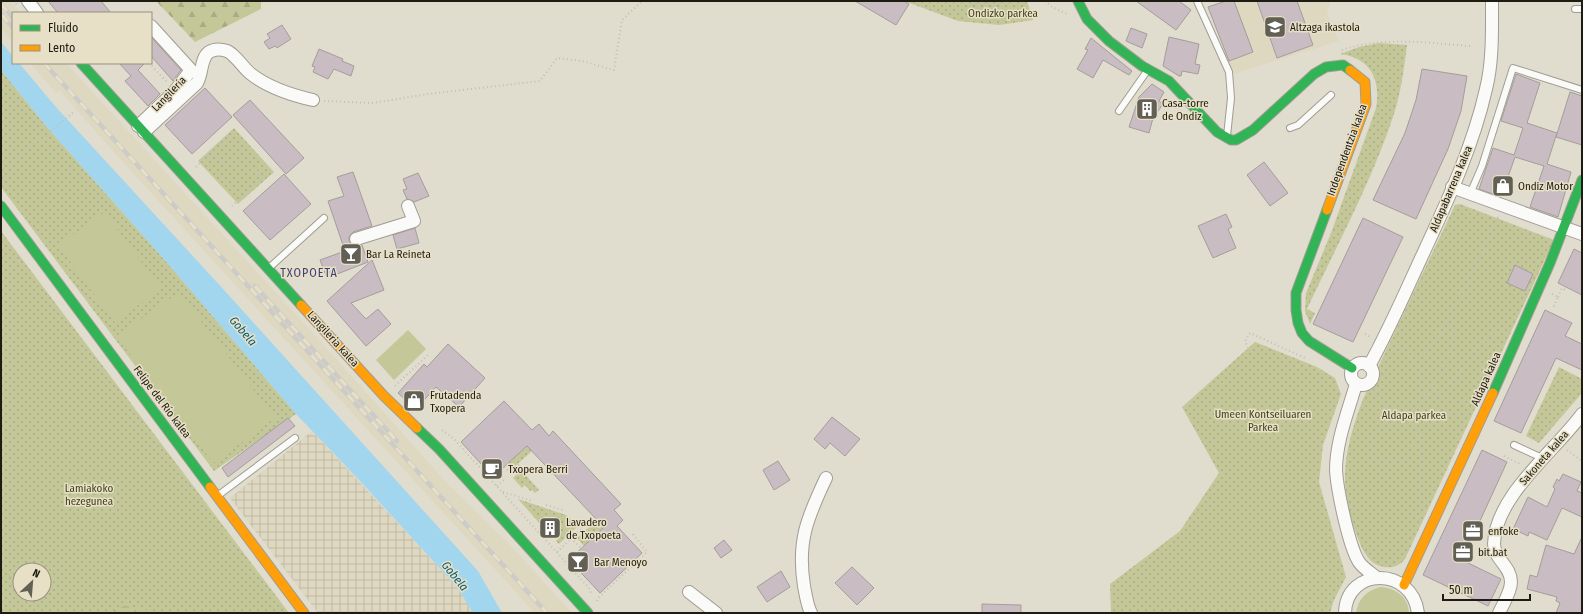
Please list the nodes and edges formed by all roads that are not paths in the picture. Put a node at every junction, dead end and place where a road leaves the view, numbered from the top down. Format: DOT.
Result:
graph roads {
  1 [pos="28,1"];
  2 [pos="1078,1"];
  3 [pos="1197,1"];
  4 [pos="1492,1"];
  5 [pos="36,12"];
  6 [pos="152,27"];
  7 [pos="82,64"];
  8 [pos="1148,70"];
  9 [pos="1582,90"];
  10 [pos="1331,95"];
  11 [pos="312,100"];
  12 [pos="1119,111"];
  13 [pos="1290,128"];
  14 [pos="141,129"];
  15 [pos="1226,139"];
  16 [pos="1582,180"];
  17 [pos="1452,187"];
  18 [pos="1470,195"];
  19 [pos="1,206"];
  20 [pos="408,206"];
  21 [pos="324,218"];
  22 [pos="1566,229"];
  23 [pos="1582,234"];
  24 [pos="356,239"];
  25 [pos="268,269"];
  26 [pos="1369,366"];
  27 [pos="1352,368"];
  28 [pos="1356,384"];
  29 [pos="1582,414"];
  30 [pos="295,438"];
  31 [pos="1514,445"];
  32 [pos="1542,458"];
  33 [pos="826,478"];
  34 [pos="217,496"];
  35 [pos="1359,563"];
  36 [pos="1377,578"];
  37 [pos="1404,585"];
  38 [pos="1357,586"];
  39 [pos="689,592"];
  40 [pos="304,613"];
  41 [pos="588,613"];
  42 [pos="716,613"];
  43 [pos="811,613"];
  44 [pos="1345,613"];
  45 [pos="1421,613"];
  46 [pos="1499,613"];
  1 -- 5 [label="street"];
  2 -- 8 [label="street"];
  3 -- 15 [label="lane"];
  4 -- 17 [label="street, Aldapabarrena kalea"];
  6 -- 14 [label="street, Langileria"];
  7 -- 14 [label="street, Langileria kalea"];
  8 -- 12 [label="lane"];
  8 -- 15 [label="street"];
  9 -- 18 [label="lane"];
  10 -- 13 [label="lane"];
  11 -- 14 [label="street"];
  14 -- 25 [label="street, Langileria kalea"];
  15 -- 27 [label="street, Independentzia kalea"];
  16 -- 22 [label="street, Aldapa kalea"];
  17 -- 18 [label="street"];
  17 -- 26 [label="street, Aldapabarrena kalea"];
  18 -- 22 [label="street"];
  19 -- 34 [label="street, Felipe del Río kalea"];
  20 -- 24 [label="street"];
  21 -- 25 [label="lane"];
  22 -- 23 [label="street"];
  22 -- 37 [label="street, Aldapa kalea"];
  25 -- 41 [label="street, Langileria kalea"];
  26 -- 27 [label="street"];
  26 -- 28 [label="street"];
  27 -- 28 [label="street"];
  28 -- 35 [label="street"];
  29 -- 32 [label="street, Sakoneta kalea"];
  30 -- 34 [label="lane"];
  31 -- 32 [label="lane"];
  32 -- 46 [label="street, Sakoneta kalea"];
  33 -- 43 [label="street"];
  34 -- 40 [label="street, Felipe del Río kalea"];
  35 -- 36 [label="street"];
  35 -- 38 [label="street"];
  36 -- 37 [label="street"];
  36 -- 38 [label="street"];
  37 -- 45 [label="street"];
  38 -- 44 [label="street"];
  39 -- 42 [label="street"];
}
